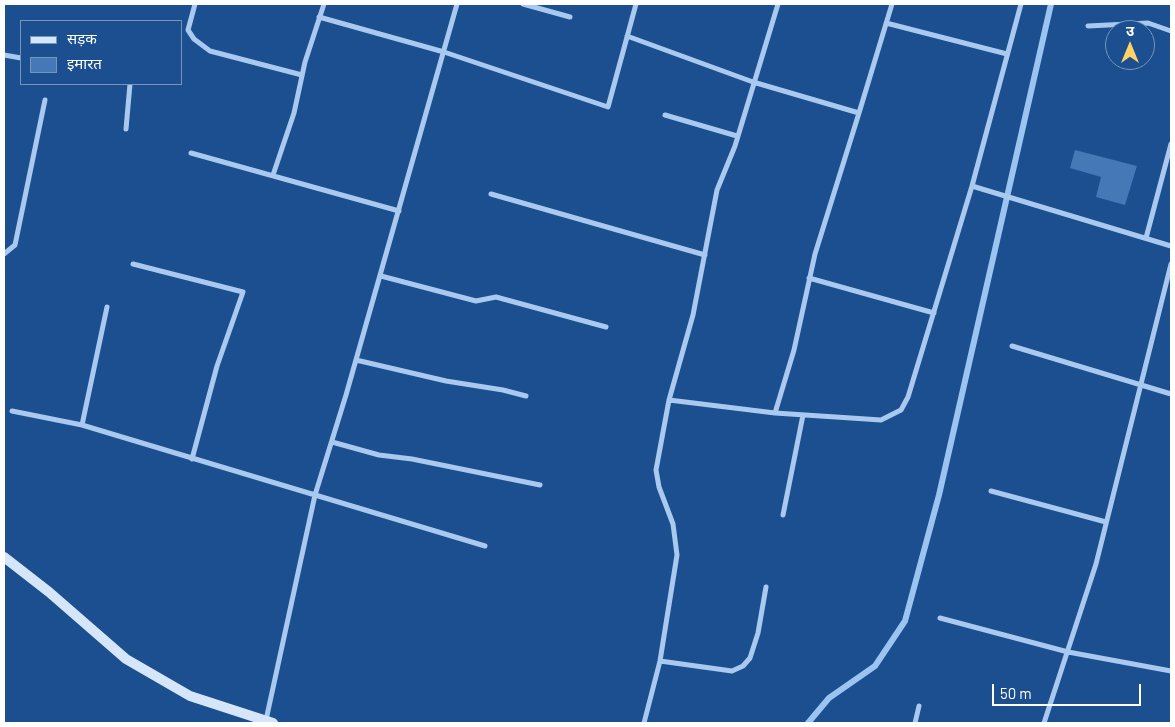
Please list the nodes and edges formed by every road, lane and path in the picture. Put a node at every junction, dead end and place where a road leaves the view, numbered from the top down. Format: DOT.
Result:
graph roads {
  1 [pos="194,4"];
  2 [pos="324,4"];
  3 [pos="457,4"];
  4 [pos="524,4"];
  5 [pos="636,4"];
  6 [pos="778,4"];
  7 [pos="892,4"];
  8 [pos="1021,4"];
  9 [pos="319,17"];
  10 [pos="570,17"];
  11 [pos="886,23"];
  12 [pos="1088,26"];
  13 [pos="1171,31"];
  14 [pos="627,36"];
  15 [pos="444,52"];
  16 [pos="4,54"];
  17 [pos="1008,54"];
  18 [pos="20,58"];
  19 [pos="302,75"];
  20 [pos="753,82"];
  21 [pos="130,85"];
  22 [pos="45,100"];
  23 [pos="859,113"];
  24 [pos="665,115"];
  25 [pos="126,128"];
  26 [pos="737,136"];
  27 [pos="1171,144"];
  28 [pos="191,153"];
  29 [pos="273,175"];
  30 [pos="972,186"];
  31 [pos="491,194"];
  32 [pos="399,211"];
  33 [pos="1146,238"];
  34 [pos="1171,246"];
  35 [pos="4,254"];
  36 [pos="705,255"];
  37 [pos="133,264"];
  38 [pos="1171,264"];
  39 [pos="381,276"];
  40 [pos="809,278"];
  41 [pos="107,307"];
  42 [pos="934,313"];
  43 [pos="606,327"];
  44 [pos="1012,346"];
  45 [pos="356,360"];
  46 [pos="1140,386"];
  47 [pos="1171,394"];
  48 [pos="526,396"];
  49 [pos="669,400"];
  50 [pos="12,411"];
  51 [pos="775,413"];
  52 [pos="803,415"];
  53 [pos="82,425"];
  54 [pos="332,442"];
  55 [pos="192,459"];
  56 [pos="540,485"];
  57 [pos="992,491"];
  58 [pos="315,495"];
  59 [pos="783,515"];
  60 [pos="1106,522"];
  61 [pos="485,546"];
  62 [pos="4,557"];
  63 [pos="766,587"];
  64 [pos="940,618"];
  65 [pos="1068,652"];
  66 [pos="660,661"];
  67 [pos="1171,671"];
  68 [pos="919,706"];
  69 [pos="268,722"];
  70 [pos="644,723"];
  71 [pos="915,723"];
  72 [pos="1044,723"];
  1 -- 19 [label="street"];
  2 -- 9 [label="street"];
  3 -- 15 [label="street"];
  4 -- 10 [label="street"];
  5 -- 14 [label="street"];
  6 -- 20 [label="street"];
  7 -- 11 [label="street"];
  8 -- 17 [label="street"];
  9 -- 15 [label="street"];
  9 -- 19 [label="street"];
  11 -- 17 [label="street"];
  11 -- 23 [label="street"];
  12 -- 13 [label="street"];
  14 -- 15 [label="street"];
  14 -- 20 [label="street"];
  15 -- 32 [label="street"];
  16 -- 18 [label="street"];
  17 -- 30 [label="street"];
  19 -- 29 [label="street"];
  20 -- 23 [label="street"];
  20 -- 26 [label="street"];
  21 -- 25 [label="street"];
  22 -- 35 [label="street"];
  23 -- 40 [label="street"];
  24 -- 26 [label="street"];
  26 -- 36 [label="street"];
  27 -- 33 [label="street"];
  28 -- 29 [label="street"];
  29 -- 32 [label="street"];
  30 -- 33 [label="street"];
  30 -- 42 [label="street"];
  31 -- 36 [label="street"];
  32 -- 39 [label="street"];
  33 -- 34 [label="street"];
  36 -- 49 [label="street"];
  37 -- 55 [label="street"];
  38 -- 46 [label="street"];
  39 -- 43 [label="street"];
  39 -- 45 [label="street"];
  40 -- 42 [label="street"];
  40 -- 51 [label="street"];
  41 -- 53 [label="street"];
  42 -- 52 [label="street"];
  44 -- 46 [label="street"];
  45 -- 48 [label="street"];
  45 -- 54 [label="street"];
  46 -- 47 [label="street"];
  46 -- 60 [label="street"];
  49 -- 51 [label="street"];
  49 -- 66 [label="street"];
  50 -- 53 [label="street"];
  51 -- 52 [label="street"];
  52 -- 59 [label="street"];
  53 -- 55 [label="street"];
  54 -- 56 [label="street"];
  54 -- 58 [label="street"];
  55 -- 58 [label="street"];
  57 -- 60 [label="street"];
  58 -- 61 [label="street"];
  58 -- 69 [label="street"];
  60 -- 65 [label="street"];
  62 -- 69 [label="street"];
  63 -- 66 [label="street"];
  64 -- 65 [label="street"];
  65 -- 67 [label="street"];
  65 -- 72 [label="street"];
  66 -- 70 [label="street"];
  68 -- 71 [label="street"];
}
